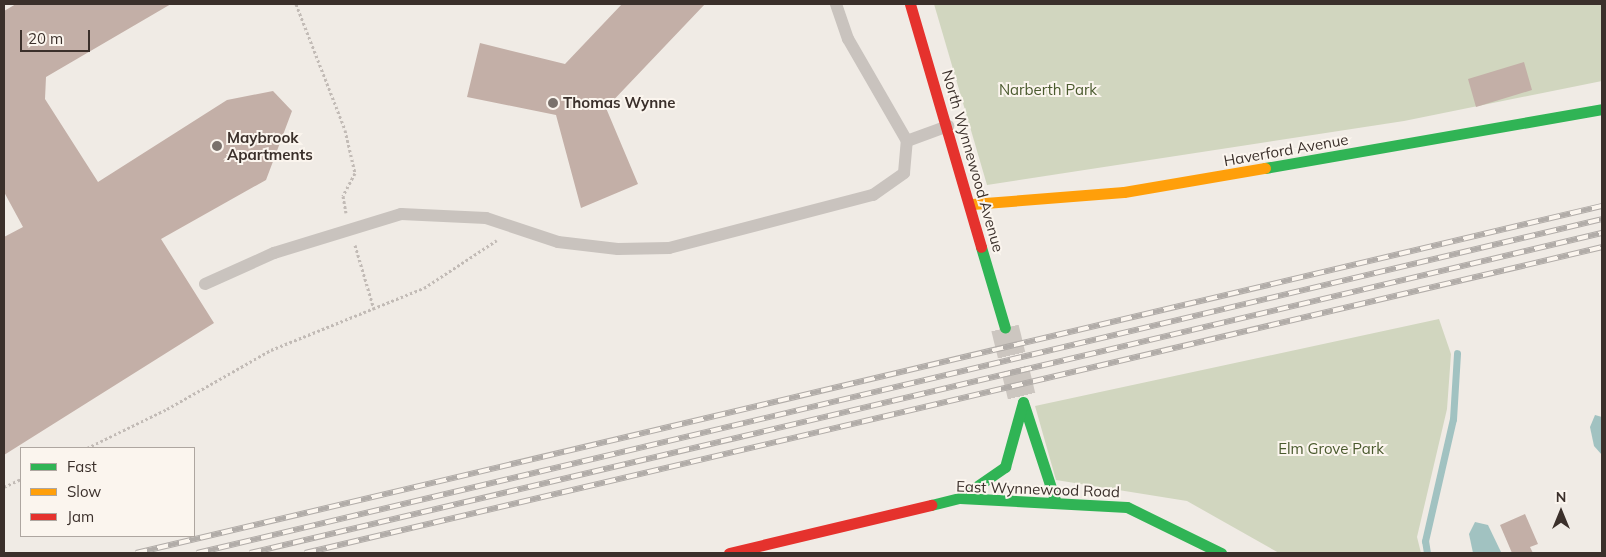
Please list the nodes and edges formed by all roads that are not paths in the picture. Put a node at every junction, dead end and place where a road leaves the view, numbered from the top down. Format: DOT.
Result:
graph roads {
  1 [pos="836,4"];
  2 [pos="910,4"];
  3 [pos="1602,109"];
  4 [pos="948,126"];
  5 [pos="907,141"];
  6 [pos="972,204"];
  7 [pos="205,284"];
  8 [pos="1005,328"];
  9 [pos="960,498"];
  10 [pos="1056,503"];
  11 [pos="729,553"];
  12 [pos="1221,553"];
  1 -- 5 [label="lane"];
  2 -- 4 [label="street, North Wynnewood Avenue"];
  3 -- 6 [label="street, Haverford Avenue"];
  4 -- 5 [label="lane"];
  4 -- 6 [label="street, North Wynnewood Avenue"];
  5 -- 7 [label="lane"];
  6 -- 8 [label="street, North Wynnewood Avenue"];
  9 -- 10 [label="street, East Wynnewood Road"];
  9 -- 10 [label="street"];
  9 -- 11 [label="street, East Wynnewood Road"];
  10 -- 12 [label="street, East Wynnewood Road"];
}
